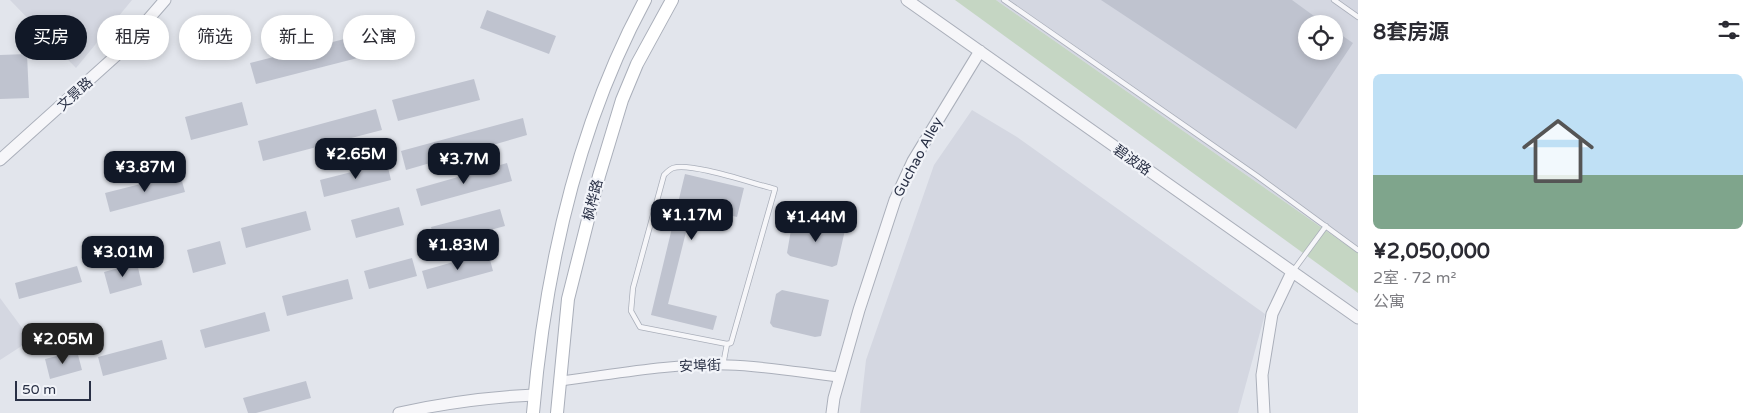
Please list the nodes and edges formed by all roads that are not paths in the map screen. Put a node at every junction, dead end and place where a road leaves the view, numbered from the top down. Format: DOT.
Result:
graph roads {
  1 [pos="165,0"];
  2 [pos="645,0"];
  3 [pos="672,0"];
  4 [pos="907,0"];
  5 [pos="1004,0"];
  6 [pos="1334,0"];
  7 [pos="1358,17"];
  8 [pos="980,52"];
  9 [pos="0,160"];
  10 [pos="1326,226"];
  11 [pos="1358,250"];
  12 [pos="1292,272"];
  13 [pos="1358,318"];
  14 [pos="727,344"];
  15 [pos="723,365"];
  16 [pos="839,377"];
  17 [pos="560,381"];
  18 [pos="534,395"];
  19 [pos="399,413"];
  20 [pos="533,413"];
  21 [pos="557,413"];
  22 [pos="832,413"];
  23 [pos="1264,413"];
  1 -- 9 [label="street, 文景路"];
  2 -- 18 [label="main road, 枫桦路"];
  3 -- 17 [label="main road, 枫桦路"];
  4 -- 8 [label="street, 碧波路"];
  5 -- 10 [label="lane"];
  6 -- 7 [label="lane"];
  8 -- 12 [label="street, 碧波路"];
  8 -- 16 [label="street, Guchao Alley"];
  10 -- 11 [label="lane"];
  10 -- 12 [label="lane"];
  12 -- 13 [label="street, 碧波路"];
  12 -- 23 [label="street"];
  14 -- 14 [label="lane"];
  14 -- 15 [label="lane"];
  15 -- 16 [label="street, 安埠街"];
  15 -- 17 [label="street, 安埠街"];
  16 -- 22 [label="street, Guchao Alley"];
  17 -- 21 [label="main road, 枫桦路"];
  18 -- 19 [label="street"];
  18 -- 20 [label="main road, 枫桦路"];
}
